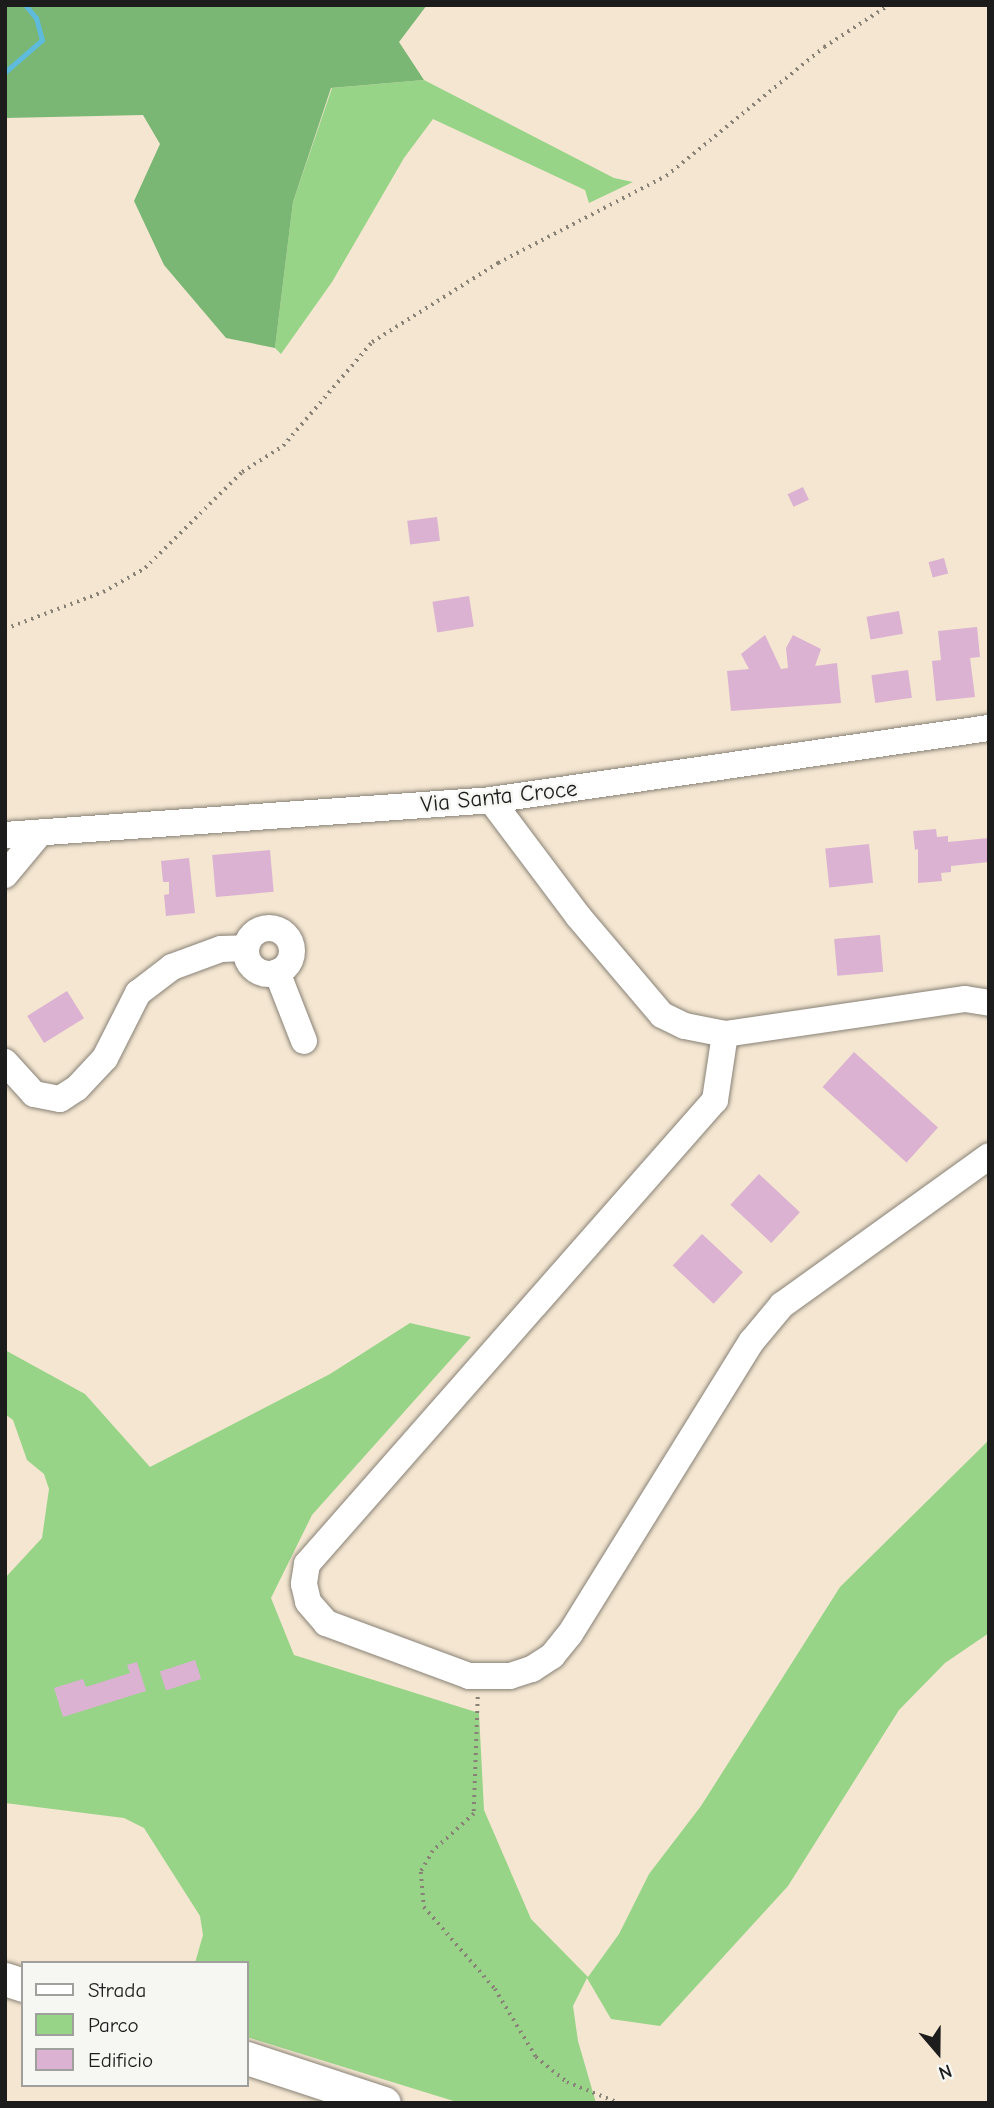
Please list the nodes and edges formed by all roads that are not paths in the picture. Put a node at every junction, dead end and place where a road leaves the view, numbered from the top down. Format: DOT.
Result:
graph roads {
  1 [pos="989,728"];
  2 [pos="524,796"];
  3 [pos="491,800"];
  4 [pos="511,826"];
  5 [pos="40,833"];
  6 [pos="5,835"];
  7 [pos="5,875"];
  8 [pos="246,948"];
  9 [pos="277,972"];
  10 [pos="989,1003"];
  11 [pos="725,1034"];
  12 [pos="304,1041"];
  13 [pos="5,1062"];
  14 [pos="989,1156"];
  15 [pos="248,2058"];
  16 [pos="384,2103"];
  1 -- 2 [label="street, Via Santa Croce"];
  2 -- 3 [label="street, Via Santa Croce"];
  2 -- 4 [label="street"];
  3 -- 4 [label="street"];
  3 -- 5 [label="street, Via Santa Croce"];
  4 -- 11 [label="street"];
  5 -- 6 [label="street, Via Santa Croce"];
  5 -- 7 [label="street"];
  8 -- 9 [label="street"];
  8 -- 9 [label="street"];
  8 -- 13 [label="street"];
  9 -- 12 [label="street"];
  10 -- 11 [label="street"];
  11 -- 14 [label="street"];
  15 -- 16 [label="main road"];
}
